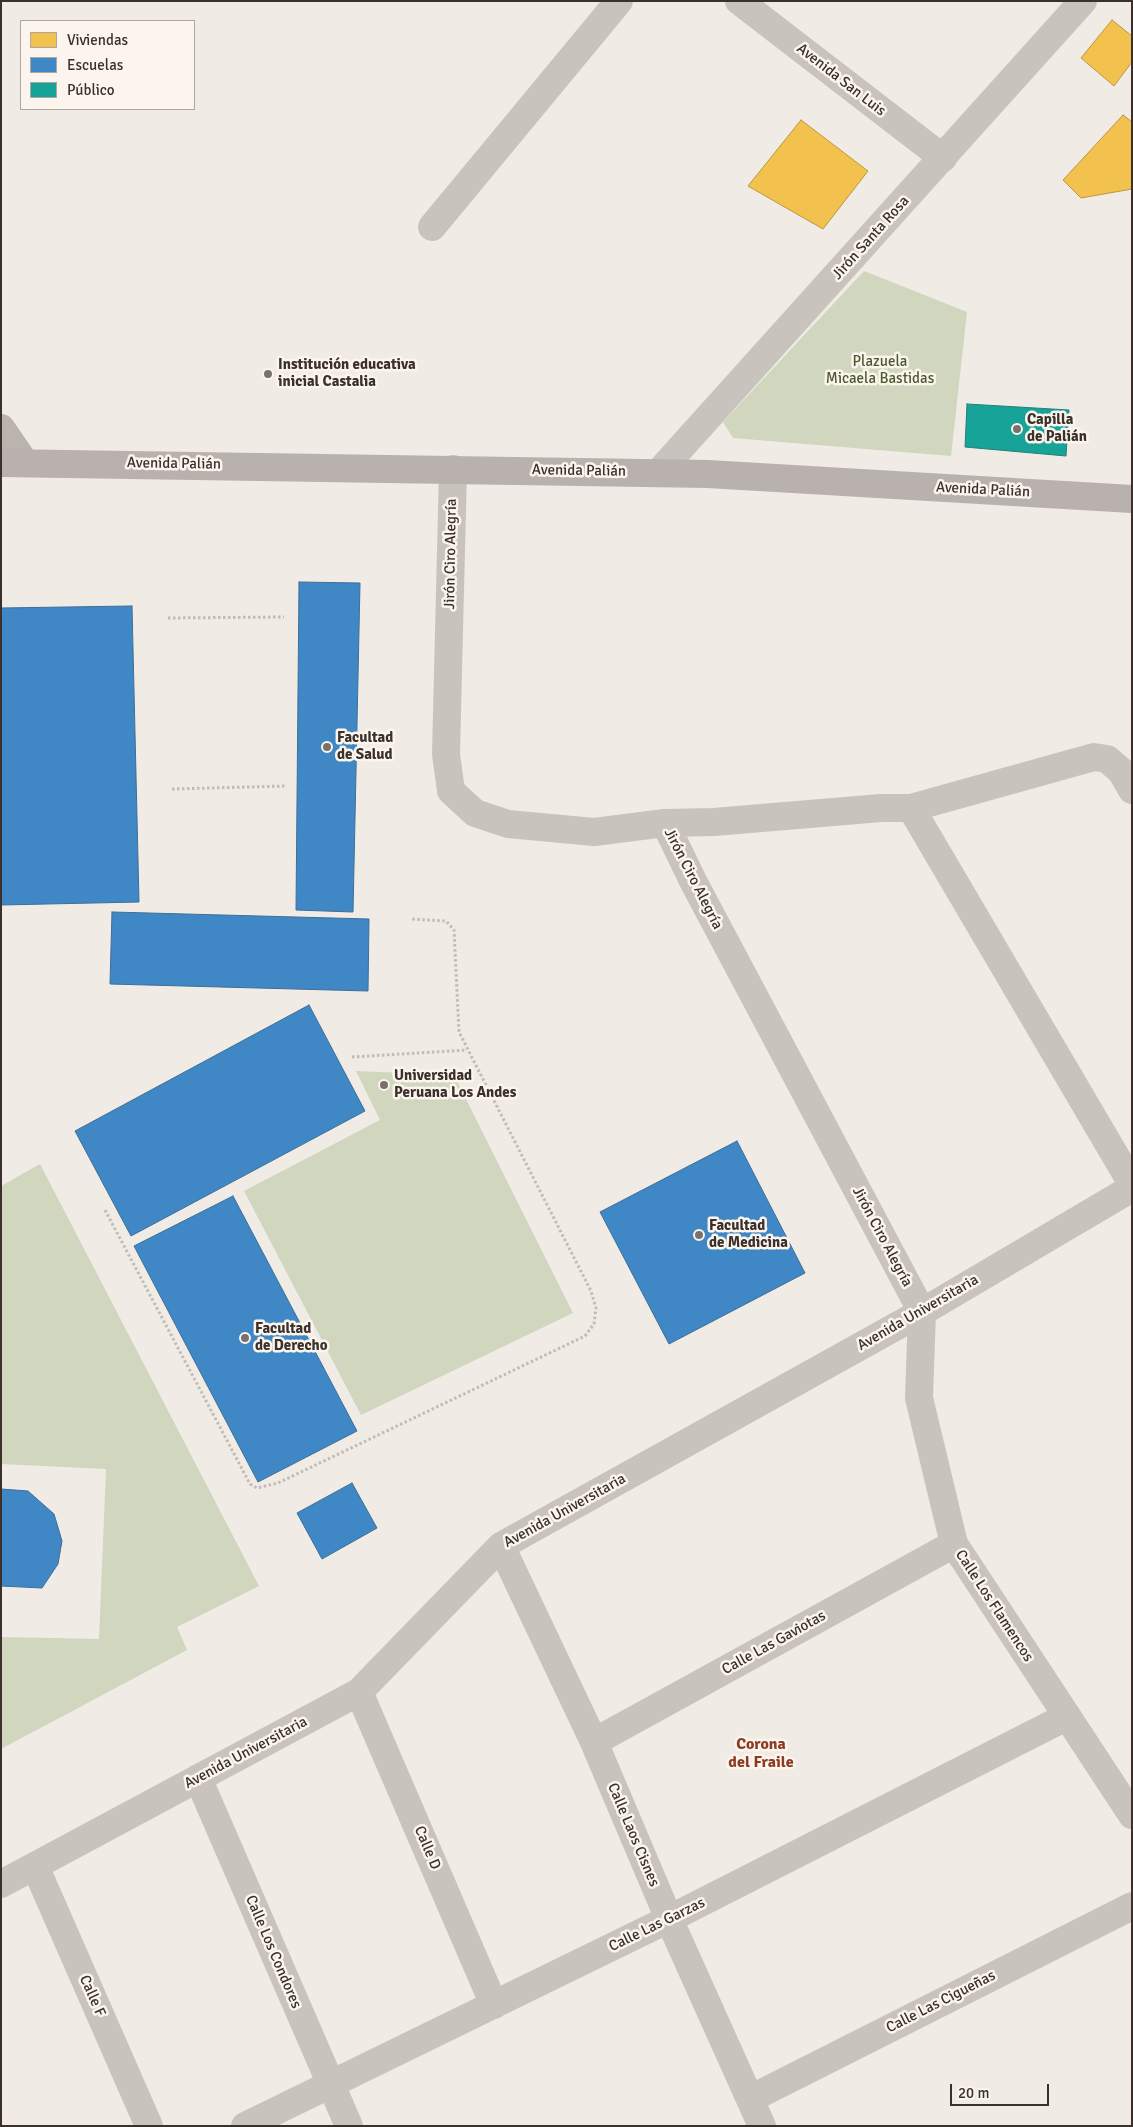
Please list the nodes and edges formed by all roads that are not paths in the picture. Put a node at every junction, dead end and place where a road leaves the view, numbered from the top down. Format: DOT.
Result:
graph roads {
  1 [pos="619,1"];
  2 [pos="739,1"];
  3 [pos="1084,1"];
  4 [pos="943,158"];
  5 [pos="432,227"];
  6 [pos="1,428"];
  7 [pos="13,463"];
  8 [pos="453,469"];
  9 [pos="658,473"];
  10 [pos="1132,499"];
  11 [pos="1132,790"];
  12 [pos="911,808"];
  13 [pos="665,822"];
  14 [pos="1132,1184"];
  15 [pos="1132,1188"];
  16 [pos="922,1312"];
  17 [pos="954,1544"];
  18 [pos="501,1546"];
  19 [pos="359,1692"];
  20 [pos="1066,1716"];
  21 [pos="594,1742"];
  22 [pos="198,1778"];
  23 [pos="1132,1815"];
  24 [pos="35,1866"];
  25 [pos="1,1884"];
  26 [pos="1132,1906"];
  27 [pos="669,1919"];
  28 [pos="494,2004"];
  29 [pos="330,2084"];
  30 [pos="750,2099"];
  31 [pos="150,2126"];
  32 [pos="245,2126"];
  33 [pos="349,2126"];
  34 [pos="762,2126"];
  1 -- 5 [label="street"];
  2 -- 4 [label="street, Avenida San Luis"];
  3 -- 4 [label="street, Jirón Santa Rosa"];
  4 -- 9 [label="street, Jirón Santa Rosa"];
  6 -- 7 [label="main road"];
  7 -- 8 [label="main road, Avenida Palián"];
  8 -- 9 [label="main road, Avenida Palián"];
  8 -- 13 [label="street, Jirón Ciro Alegría"];
  9 -- 10 [label="main road, Avenida Palián"];
  11 -- 12 [label="street"];
  12 -- 13 [label="street"];
  12 -- 14 [label="street"];
  13 -- 16 [label="street, Jirón Ciro Alegría"];
  15 -- 16 [label="street, Avenida Universitaria"];
  16 -- 17 [label="street, Calle Los Flamencos"];
  16 -- 18 [label="street, Avenida Universitaria"];
  17 -- 20 [label="street, Calle Los Flamencos"];
  17 -- 21 [label="street, Calle Las Gaviotas"];
  18 -- 19 [label="street, Avenida Universitaria"];
  18 -- 21 [label="street, Calle Laos Cisnes"];
  19 -- 22 [label="street, Avenida Universitaria"];
  19 -- 28 [label="street, Calle D"];
  20 -- 23 [label="street, Calle Los Flamencos"];
  20 -- 27 [label="street, Calle Las Garzas"];
  21 -- 27 [label="street, Calle Laos Cisnes"];
  22 -- 24 [label="street, Avenida Universitaria"];
  22 -- 29 [label="street, Calle Los Condores"];
  24 -- 25 [label="street, Avenida Universitaria"];
  24 -- 31 [label="street, Calle F"];
  26 -- 30 [label="street, Calle Las Cigueñas"];
  27 -- 28 [label="street, Calle Las Garzas"];
  27 -- 30 [label="street, Calle Laos Cisnes"];
  28 -- 29 [label="street, Calle Las Garzas"];
  29 -- 32 [label="street, Calle Las Garzas"];
  29 -- 33 [label="street, Calle Los Condores"];
  30 -- 34 [label="street, Calle Laos Cisnes"];
}
